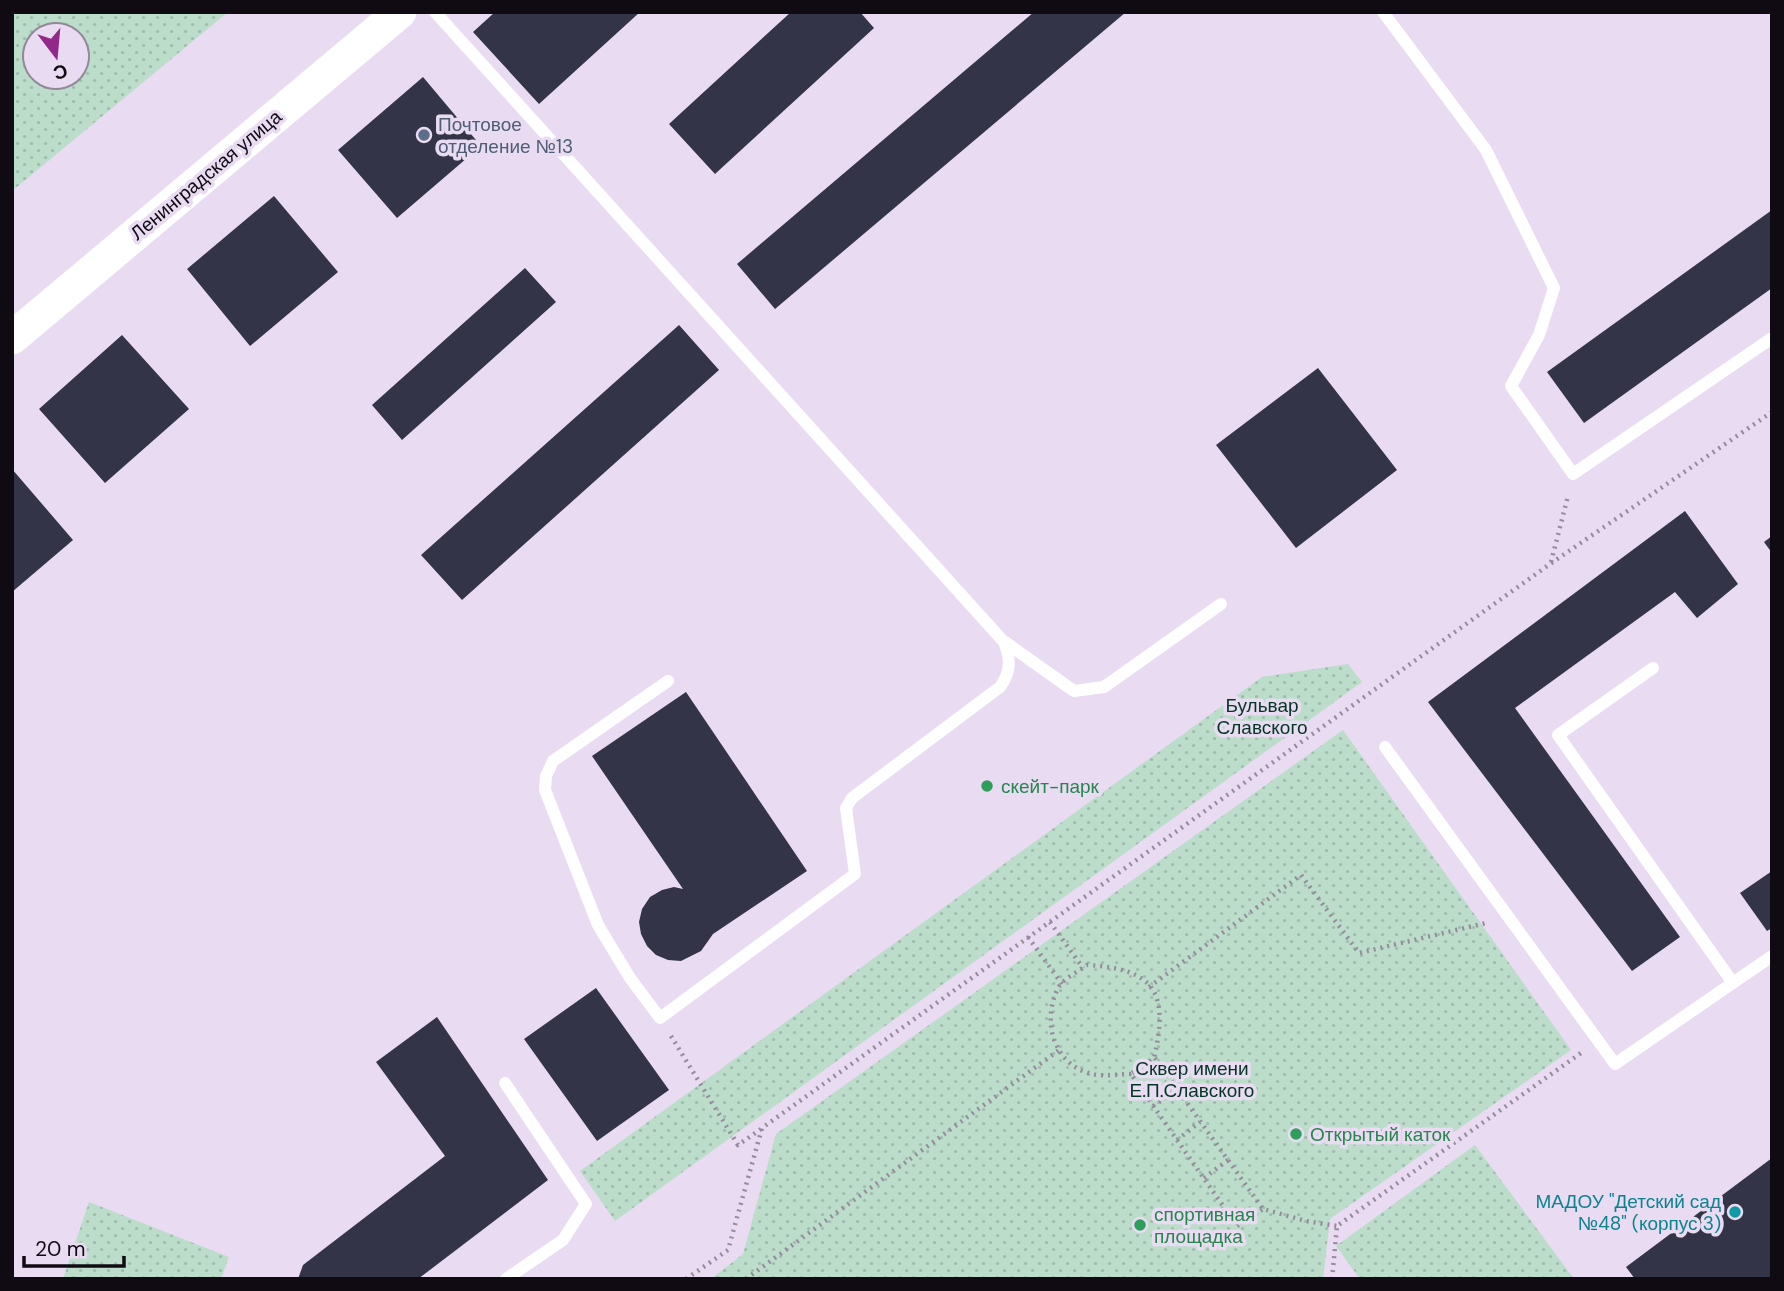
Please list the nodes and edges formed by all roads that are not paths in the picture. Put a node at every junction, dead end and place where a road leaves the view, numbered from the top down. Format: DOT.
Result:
graph roads {
  1 [pos="400,12"];
  2 [pos="435,12"];
  3 [pos="1383,12"];
  4 [pos="12,338"];
  5 [pos="1772,338"];
  6 [pos="1221,604"];
  7 [pos="1004,642"];
  8 [pos="1653,667"];
  9 [pos="668,681"];
  10 [pos="1385,747"];
  11 [pos="1772,956"];
  12 [pos="1733,983"];
  13 [pos="505,1083"];
  14 [pos="506,1279"];
  1 -- 4 [label="street, Ленинградская улица"];
  2 -- 7 [label="lane"];
  3 -- 5 [label="lane"];
  6 -- 7 [label="lane"];
  7 -- 9 [label="lane"];
  8 -- 12 [label="lane"];
  10 -- 12 [label="lane"];
  11 -- 12 [label="lane"];
  13 -- 14 [label="lane"];
}
